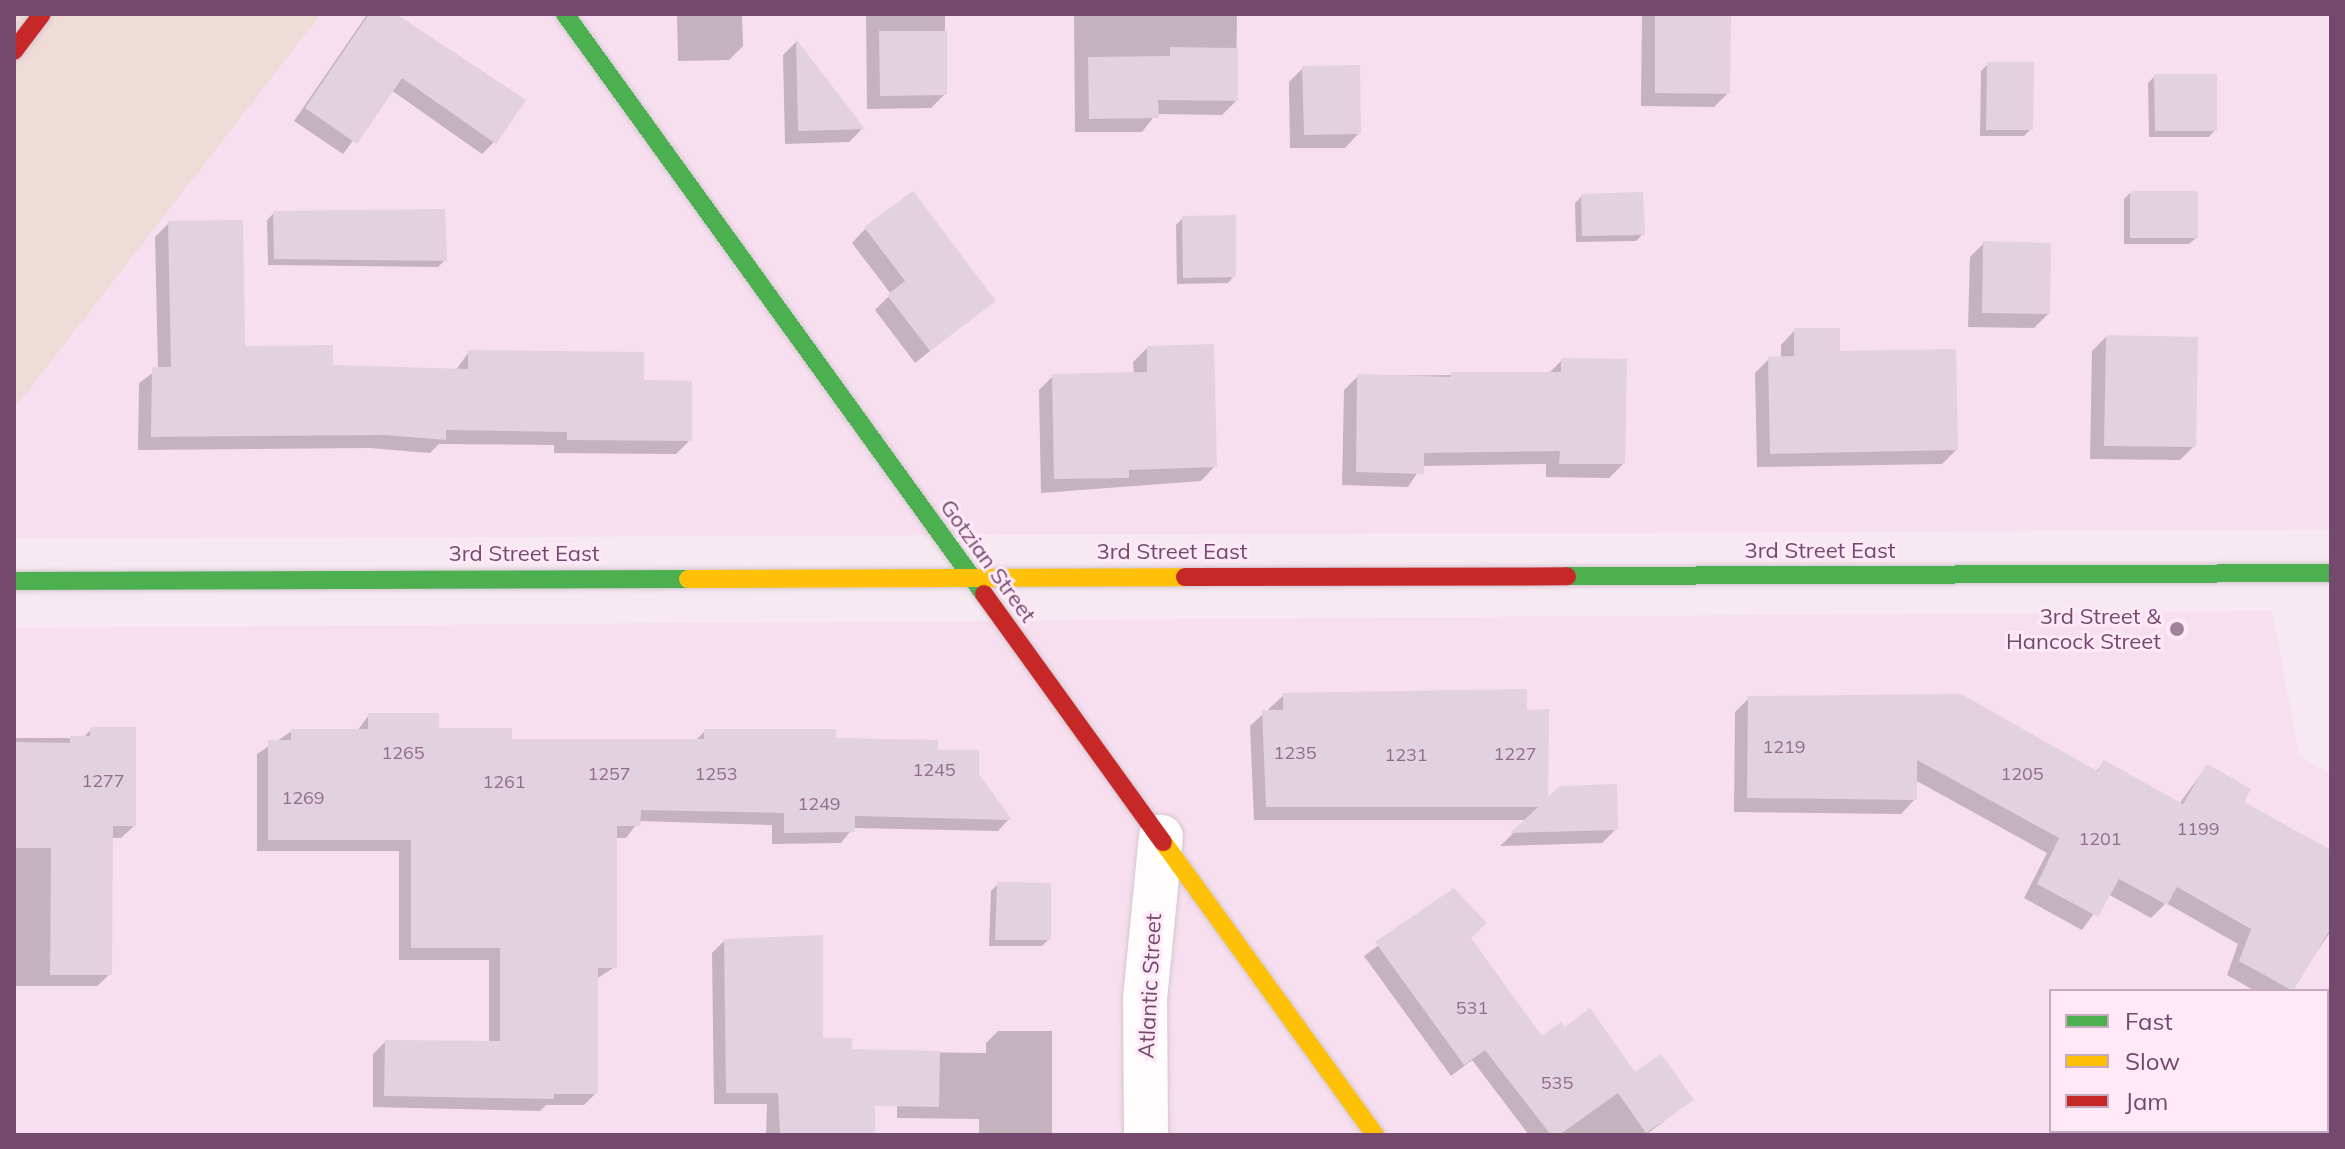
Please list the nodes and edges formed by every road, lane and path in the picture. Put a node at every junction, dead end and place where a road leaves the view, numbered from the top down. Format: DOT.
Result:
graph roads {
  1 [pos="42,14"];
  2 [pos="565,14"];
  3 [pos="14,51"];
  4 [pos="2331,573"];
  5 [pos="969,576"];
  6 [pos="14,581"];
  7 [pos="1161,837"];
  8 [pos="1146,1135"];
  9 [pos="1375,1135"];
  1 -- 3 [label="street"];
  2 -- 5 [label="street, Gotzian Street"];
  4 -- 5 [label="street, 3rd Street East"];
  5 -- 6 [label="street, 3rd Street East"];
  5 -- 7 [label="street, Gotzian Street"];
  7 -- 8 [label="street, Atlantic Street"];
  7 -- 9 [label="street, Gotzian Street"];
}
